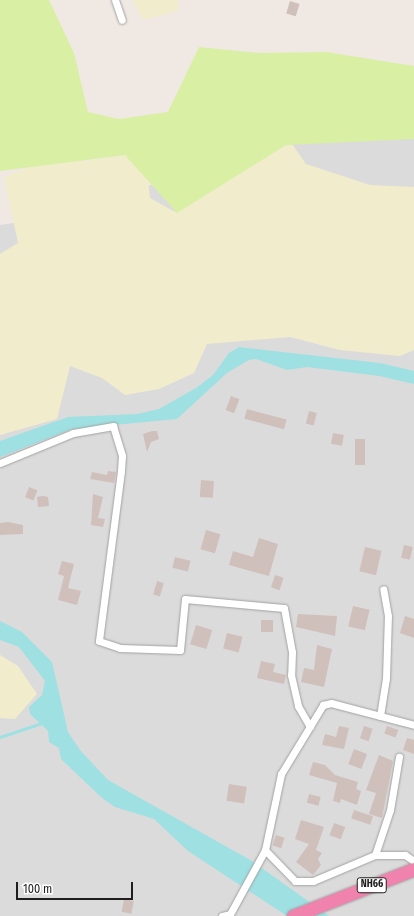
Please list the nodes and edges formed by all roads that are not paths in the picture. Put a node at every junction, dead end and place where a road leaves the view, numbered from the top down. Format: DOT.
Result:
graph roads {
  1 [pos="115,0"];
  2 [pos="122,20"];
  3 [pos="0,463"];
  4 [pos="383,589"];
  5 [pos="380,716"];
  6 [pos="413,722"];
  7 [pos="310,727"];
  8 [pos="400,757"];
  9 [pos="265,850"];
  10 [pos="375,855"];
  11 [pos="414,861"];
  12 [pos="414,869"];
  13 [pos="222,916"];
  14 [pos="294,916"];
  1 -- 2 [label="street"];
  3 -- 7 [label="street"];
  4 -- 5 [label="street"];
  5 -- 6 [label="street"];
  5 -- 7 [label="street"];
  7 -- 9 [label="street"];
  8 -- 10 [label="street"];
  9 -- 10 [label="street"];
  9 -- 13 [label="street"];
  10 -- 11 [label="street"];
  12 -- 14 [label="highway, NH66"];
}
